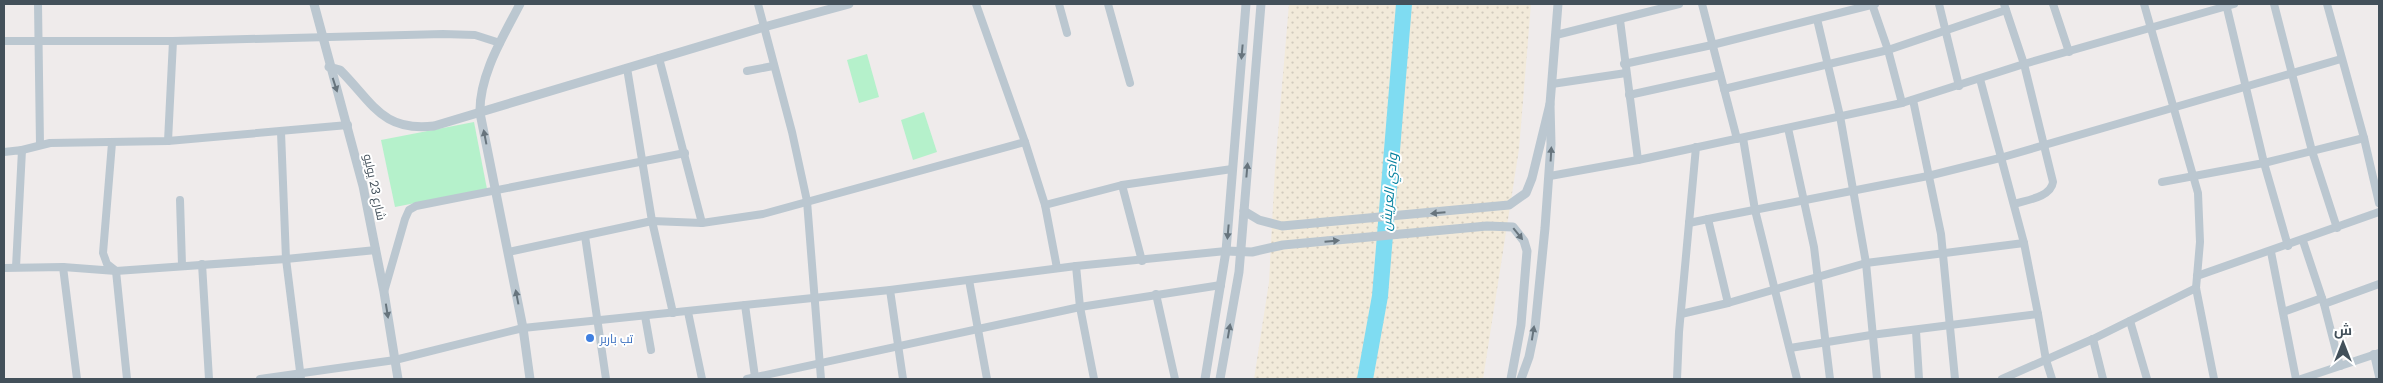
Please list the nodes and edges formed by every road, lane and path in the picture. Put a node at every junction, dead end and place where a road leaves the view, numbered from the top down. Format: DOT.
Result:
graph roads {
  1 [pos="38,4"];
  2 [pos="314,4"];
  3 [pos="520,4"];
  4 [pos="758,4"];
  5 [pos="849,4"];
  6 [pos="976,4"];
  7 [pos="1059,4"];
  8 [pos="1108,4"];
  9 [pos="1246,4"];
  10 [pos="1261,4"];
  11 [pos="1558,4"];
  12 [pos="1679,4"];
  13 [pos="1702,4"];
  14 [pos="1873,4"];
  15 [pos="1939,4"];
  16 [pos="2053,4"];
  17 [pos="2144,4"];
  18 [pos="2229,4"];
  19 [pos="2274,4"];
  20 [pos="2327,4"];
  21 [pos="2005,7"];
  22 [pos="1817,19"];
  23 [pos="1620,20"];
  24 [pos="764,27"];
  25 [pos="2151,28"];
  26 [pos="1946,32"];
  27 [pos="1067,33"];
  28 [pos="1556,35"];
  29 [pos="322,36"];
  30 [pos="4,40"];
  31 [pos="173,40"];
  32 [pos="38,41"];
  33 [pos="500,43"];
  34 [pos="1712,45"];
  35 [pos="1888,50"];
  36 [pos="2069,52"];
  37 [pos="659,58"];
  38 [pos="2341,59"];
  39 [pos="1829,63"];
  40 [pos="1624,64"];
  41 [pos="2024,64"];
  42 [pos="773,66"];
  43 [pos="329,67"];
  44 [pos="627,68"];
  45 [pos="747,71"];
  46 [pos="2293,72"];
  47 [pos="1626,73"];
  48 [pos="1720,75"];
  49 [pos="1980,79"];
  50 [pos="1130,83"];
  51 [pos="1552,84"];
  52 [pos="2246,85"];
  53 [pos="1958,86"];
  54 [pos="1724,89"];
  55 [pos="1629,95"];
  56 [pos="1913,100"];
  57 [pos="1902,103"];
  58 [pos="1550,104"];
  59 [pos="2175,107"];
  60 [pos="480,113"];
  61 [pos="1840,116"];
  62 [pos="348,125"];
  63 [pos="1788,128"];
  64 [pos="281,132"];
  65 [pos="1740,138"];
  66 [pos="2364,138"];
  67 [pos="168,141"];
  68 [pos="1025,142"];
  69 [pos="112,143"];
  70 [pos="2043,144"];
  71 [pos="40,145"];
  72 [pos="1696,148"];
  73 [pos="22,150"];
  74 [pos="4,152"];
  75 [pos="2312,152"];
  76 [pos="685,153"];
  77 [pos="2000,158"];
  78 [pos="1638,160"];
  79 [pos="642,161"];
  80 [pos="2264,163"];
  81 [pos="1232,169"];
  82 [pos="1550,176"];
  83 [pos="1928,176"];
  84 [pos="2194,176"];
  85 [pos="2162,182"];
  86 [pos="1122,185"];
  87 [pos="496,189"];
  88 [pos="1852,190"];
  89 [pos="180,200"];
  90 [pos="1804,200"];
  91 [pos="807,201"];
  92 [pos="2379,203"];
  93 [pos="1045,204"];
  94 [pos="2014,204"];
  95 [pos="1755,210"];
  96 [pos="1244,211"];
  97 [pos="2379,212"];
  98 [pos="1708,219"];
  99 [pos="652,221"];
  100 [pos="702,222"];
  101 [pos="1689,223"];
  102 [pos="2337,228"];
  103 [pos="585,236"];
  104 [pos="2303,241"];
  105 [pos="2024,243"];
  106 [pos="2288,246"];
  107 [pos="376,250"];
  108 [pos="1226,251"];
  109 [pos="508,252"];
  110 [pos="1241,252"];
  111 [pos="1943,252"];
  112 [pos="2271,252"];
  113 [pos="286,259"];
  114 [pos="1142,261"];
  115 [pos="1866,263"];
  116 [pos="202,264"];
  117 [pos="182,265"];
  118 [pos="1076,266"];
  119 [pos="16,267"];
  120 [pos="63,267"];
  121 [pos="4,268"];
  122 [pos="1057,268"];
  123 [pos="116,271"];
  124 [pos="1819,276"];
  125 [pos="2197,276"];
  126 [pos="969,280"];
  127 [pos="1221,284"];
  128 [pos="2379,284"];
  129 [pos="2196,288"];
  130 [pos="890,290"];
  131 [pos="1775,291"];
  132 [pos="384,292"];
  133 [pos="1156,294"];
  134 [pos="814,299"];
  135 [pos="2323,301"];
  136 [pos="1728,303"];
  137 [pos="745,305"];
  138 [pos="1080,307"];
  139 [pos="688,312"];
  140 [pos="2282,312"];
  141 [pos="673,313"];
  142 [pos="1681,314"];
  143 [pos="2038,314"];
  144 [pos="644,316"];
  145 [pos="598,320"];
  146 [pos="2130,321"];
  147 [pos="1951,327"];
  148 [pos="523,328"];
  149 [pos="976,328"];
  150 [pos="1916,331"];
  151 [pos="1871,336"];
  152 [pos="2093,339"];
  153 [pos="1826,342"];
  154 [pos="897,346"];
  155 [pos="1790,348"];
  156 [pos="651,350"];
  157 [pos="2377,354"];
  158 [pos="395,360"];
  159 [pos="2046,360"];
  160 [pos="820,364"];
  161 [pos="2340,366"];
  162 [pos="300,376"];
  163 [pos="2379,376"];
  164 [pos="755,377"];
  165 [pos="77,379"];
  166 [pos="128,379"];
  167 [pos="209,379"];
  168 [pos="260,379"];
  169 [pos="398,379"];
  170 [pos="530,379"];
  171 [pos="606,379"];
  172 [pos="702,379"];
  173 [pos="747,379"];
  174 [pos="821,379"];
  175 [pos="904,379"];
  176 [pos="987,379"];
  177 [pos="1094,379"];
  178 [pos="1175,379"];
  179 [pos="1205,379"];
  180 [pos="1220,379"];
  181 [pos="1511,379"];
  182 [pos="1520,379"];
  183 [pos="1677,379"];
  184 [pos="1796,379"];
  185 [pos="1830,379"];
  186 [pos="1876,379"];
  187 [pos="1919,379"];
  188 [pos="1955,379"];
  189 [pos="2002,379"];
  190 [pos="2052,379"];
  191 [pos="2103,379"];
  192 [pos="2146,379"];
  193 [pos="2214,379"];
  194 [pos="2296,379"];
  195 [pos="2301,379"];
  1 -- 32 [label="street"];
  2 -- 29 [label="street, شارع 23 يوليو"];
  3 -- 33 [label="street"];
  4 -- 24 [label="street"];
  5 -- 24 [label="street"];
  6 -- 68 [label="street"];
  7 -- 27 [label="street"];
  8 -- 50 [label="street"];
  9 -- 81 [label="street, one-way"];
  96 -- 10 [label="street, one-way"];
  11 -- 28 [label="street"];
  12 -- 23 [label="street"];
  13 -- 34 [label="street"];
  14 -- 22 [label="street"];
  14 -- 35 [label="street"];
  15 -- 26 [label="street"];
  16 -- 36 [label="street"];
  17 -- 25 [label="street"];
  18 -- 25 [label="street"];
  18 -- 52 [label="street"];
  19 -- 46 [label="street"];
  20 -- 38 [label="street"];
  21 -- 26 [label="street"];
  21 -- 41 [label="street"];
  22 -- 34 [label="street"];
  22 -- 39 [label="street"];
  23 -- 28 [label="street"];
  23 -- 40 [label="street"];
  24 -- 37 [label="street"];
  24 -- 42 [label="street"];
  25 -- 36 [label="street"];
  25 -- 59 [label="street"];
  26 -- 35 [label="street"];
  26 -- 53 [label="street"];
  28 -- 51 [label="street"];
  29 -- 31 [label="street"];
  29 -- 33 [label="street"];
  29 -- 43 [label="street, شارع 23 يوليو"];
  30 -- 32 [label="street"];
  31 -- 32 [label="street"];
  31 -- 67 [label="street"];
  32 -- 71 [label="street"];
  33 -- 60 [label="street"];
  34 -- 40 [label="street"];
  34 -- 48 [label="street"];
  35 -- 39 [label="street"];
  35 -- 57 [label="street"];
  36 -- 41 [label="street"];
  37 -- 44 [label="street"];
  37 -- 76 [label="street"];
  38 -- 46 [label="street"];
  38 -- 66 [label="street"];
  39 -- 54 [label="street"];
  39 -- 61 [label="street"];
  40 -- 47 [label="street"];
  41 -- 49 [label="street"];
  41 -- 70 [label="street"];
  42 -- 45 [label="street"];
  42 -- 91 [label="street"];
  43 -- 60 [label="street"];
  43 -- 62 [label="street, شارع 23 يوليو, one-way"];
  44 -- 60 [label="street"];
  44 -- 79 [label="street"];
  46 -- 52 [label="street"];
  46 -- 75 [label="street"];
  47 -- 51 [label="street"];
  47 -- 55 [label="street"];
  48 -- 54 [label="street"];
  48 -- 55 [label="street"];
  49 -- 53 [label="street"];
  49 -- 77 [label="street"];
  51 -- 58 [label="street"];
  52 -- 59 [label="street"];
  52 -- 80 [label="street"];
  53 -- 56 [label="street"];
  54 -- 65 [label="street"];
  55 -- 78 [label="street"];
  56 -- 57 [label="street"];
  56 -- 83 [label="street"];
  57 -- 61 [label="street"];
  82 -- 58 [label="street, one-way"];
  58 -- 96 [label="street, one-way"];
  59 -- 70 [label="street"];
  59 -- 84 [label="street"];
  87 -- 60 [label="street, one-way"];
  61 -- 63 [label="street"];
  61 -- 88 [label="street"];
  62 -- 64 [label="street"];
  62 -- 107 [label="street, شارع 23 يوليو"];
  63 -- 65 [label="street"];
  63 -- 90 [label="street"];
  64 -- 67 [label="street"];
  64 -- 113 [label="street"];
  65 -- 72 [label="street"];
  65 -- 95 [label="street"];
  66 -- 75 [label="street"];
  66 -- 92 [label="street"];
  67 -- 69 [label="street"];
  68 -- 91 [label="street"];
  68 -- 93 [label="street"];
  69 -- 71 [label="street"];
  69 -- 123 [label="street"];
  70 -- 77 [label="street"];
  70 -- 94 [label="street"];
  71 -- 73 [label="street"];
  72 -- 78 [label="street"];
  72 -- 101 [label="street"];
  73 -- 74 [label="street"];
  73 -- 119 [label="street"];
  75 -- 80 [label="street"];
  75 -- 102 [label="street"];
  76 -- 79 [label="street"];
  76 -- 100 [label="street"];
  77 -- 83 [label="street"];
  77 -- 94 [label="street"];
  78 -- 82 [label="street"];
  79 -- 87 [label="street"];
  79 -- 99 [label="street"];
  80 -- 84 [label="street"];
  80 -- 106 [label="street"];
  81 -- 86 [label="street"];
  81 -- 108 [label="street, one-way"];
  182 -- 82 [label="street, one-way"];
  83 -- 88 [label="street"];
  83 -- 111 [label="street"];
  84 -- 85 [label="street"];
  84 -- 125 [label="street"];
  86 -- 93 [label="street"];
  86 -- 114 [label="street"];
  87 -- 109 [label="street"];
  87 -- 132 [label="street"];
  88 -- 90 [label="street"];
  88 -- 115 [label="street"];
  89 -- 117 [label="street"];
  90 -- 95 [label="street"];
  90 -- 124 [label="street"];
  91 -- 100 [label="street"];
  91 -- 134 [label="street"];
  93 -- 122 [label="street"];
  94 -- 105 [label="street"];
  95 -- 98 [label="street"];
  95 -- 131 [label="street"];
  96 -- 110 [label="street"];
  97 -- 102 [label="street"];
  98 -- 101 [label="street"];
  98 -- 136 [label="street"];
  99 -- 100 [label="street"];
  99 -- 103 [label="street"];
  99 -- 141 [label="street"];
  101 -- 142 [label="street"];
  102 -- 104 [label="street"];
  103 -- 109 [label="street"];
  103 -- 145 [label="street"];
  104 -- 106 [label="street"];
  104 -- 135 [label="street"];
  105 -- 111 [label="street"];
  105 -- 143 [label="street"];
  106 -- 112 [label="street"];
  107 -- 113 [label="street"];
  107 -- 132 [label="street, شارع 23 يوليو"];
  108 -- 110 [label="street"];
  108 -- 114 [label="street"];
  108 -- 127 [label="street"];
  148 -- 109 [label="street, one-way"];
  180 -- 110 [label="street, one-way"];
  110 -- 181 [label="street, one-way"];
  111 -- 115 [label="street"];
  111 -- 147 [label="street"];
  112 -- 125 [label="street"];
  112 -- 140 [label="street"];
  113 -- 116 [label="street"];
  113 -- 162 [label="street"];
  114 -- 118 [label="street"];
  115 -- 124 [label="street"];
  115 -- 151 [label="street"];
  116 -- 117 [label="street"];
  116 -- 167 [label="street"];
  117 -- 123 [label="street"];
  118 -- 122 [label="street"];
  118 -- 138 [label="street"];
  119 -- 120 [label="street"];
  119 -- 121 [label="street"];
  120 -- 123 [label="street"];
  120 -- 165 [label="street"];
  122 -- 126 [label="street"];
  123 -- 166 [label="street"];
  124 -- 131 [label="street"];
  124 -- 153 [label="street"];
  125 -- 129 [label="street"];
  126 -- 130 [label="street"];
  126 -- 149 [label="street"];
  127 -- 133 [label="street"];
  127 -- 179 [label="street"];
  128 -- 135 [label="street"];
  129 -- 146 [label="street"];
  129 -- 193 [label="street"];
  130 -- 134 [label="street"];
  130 -- 154 [label="street"];
  131 -- 136 [label="street"];
  131 -- 155 [label="street"];
  132 -- 158 [label="street, شارع 23 يوليو, one-way"];
  133 -- 138 [label="street"];
  133 -- 178 [label="street"];
  134 -- 137 [label="street"];
  134 -- 160 [label="street"];
  135 -- 140 [label="street"];
  135 -- 161 [label="street"];
  136 -- 142 [label="street"];
  137 -- 139 [label="street"];
  137 -- 164 [label="street"];
  138 -- 149 [label="street"];
  138 -- 177 [label="street"];
  139 -- 141 [label="street"];
  139 -- 172 [label="street"];
  140 -- 194 [label="street"];
  141 -- 144 [label="street"];
  142 -- 183 [label="street"];
  143 -- 147 [label="street"];
  143 -- 159 [label="street"];
  144 -- 145 [label="street"];
  144 -- 156 [label="street"];
  145 -- 148 [label="street"];
  145 -- 171 [label="street"];
  146 -- 152 [label="street"];
  146 -- 192 [label="street"];
  147 -- 150 [label="street"];
  147 -- 188 [label="street"];
  148 -- 158 [label="street"];
  148 -- 170 [label="street"];
  149 -- 154 [label="street"];
  149 -- 176 [label="street"];
  150 -- 151 [label="street"];
  150 -- 187 [label="street"];
  151 -- 153 [label="street"];
  151 -- 186 [label="street"];
  152 -- 159 [label="street"];
  152 -- 191 [label="street"];
  153 -- 155 [label="street"];
  153 -- 185 [label="street"];
  154 -- 160 [label="street"];
  154 -- 175 [label="street"];
  155 -- 184 [label="street"];
  157 -- 161 [label="street"];
  157 -- 163 [label="street"];
  158 -- 162 [label="street"];
  158 -- 169 [label="street, شارع 23 يوليو"];
  159 -- 189 [label="street"];
  159 -- 190 [label="street"];
  160 -- 164 [label="street"];
  160 -- 174 [label="street"];
  161 -- 195 [label="street"];
  162 -- 168 [label="street"];
  164 -- 173 [label="street"];
}
